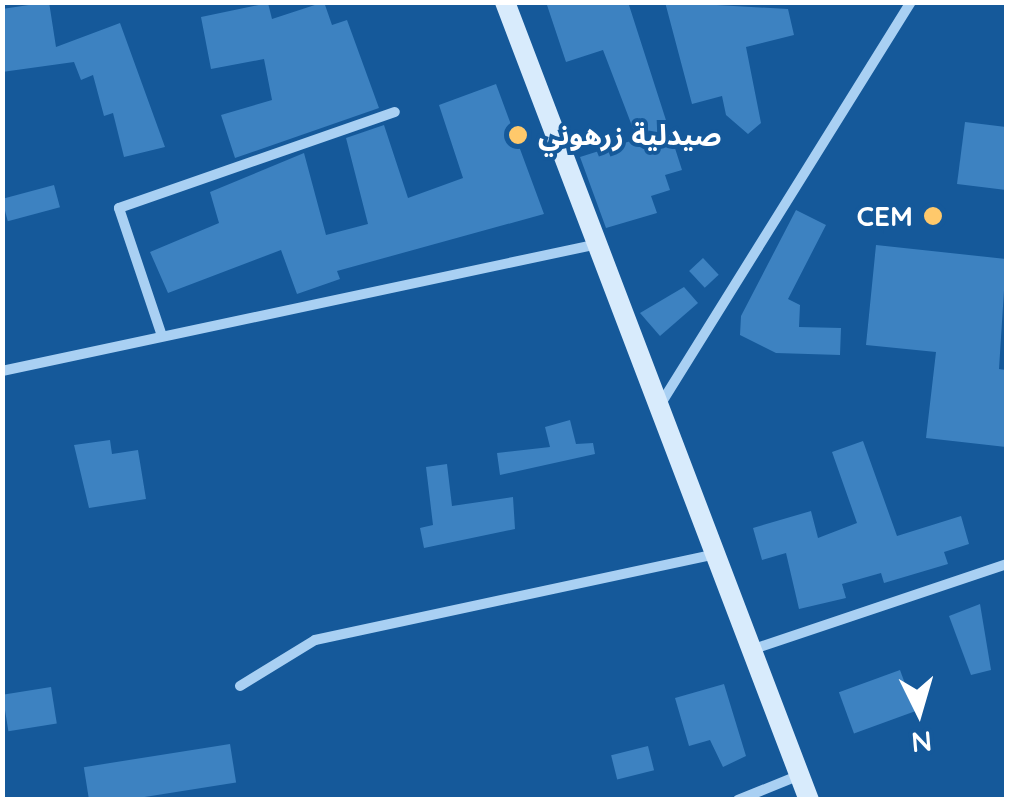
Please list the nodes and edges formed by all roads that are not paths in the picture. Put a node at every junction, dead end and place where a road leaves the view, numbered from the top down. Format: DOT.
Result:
graph roads {
  1 [pos="506,2"];
  2 [pos="911,2"];
  3 [pos="396,112"];
  4 [pos="598,244"];
  5 [pos="162,336"];
  6 [pos="2,371"];
  7 [pos="660,405"];
  8 [pos="718,554"];
  9 [pos="1006,564"];
  10 [pos="754,649"];
  11 [pos="240,686"];
  12 [pos="800,776"];
  13 [pos="738,800"];
  14 [pos="809,800"];
  1 -- 4 [label="main road"];
  2 -- 7 [label="street"];
  3 -- 5 [label="street"];
  4 -- 5 [label="street"];
  4 -- 7 [label="main road"];
  5 -- 6 [label="street"];
  7 -- 8 [label="main road"];
  8 -- 10 [label="main road"];
  8 -- 11 [label="street"];
  9 -- 10 [label="street"];
  10 -- 12 [label="main road"];
  12 -- 13 [label="street"];
  12 -- 14 [label="main road"];
}
